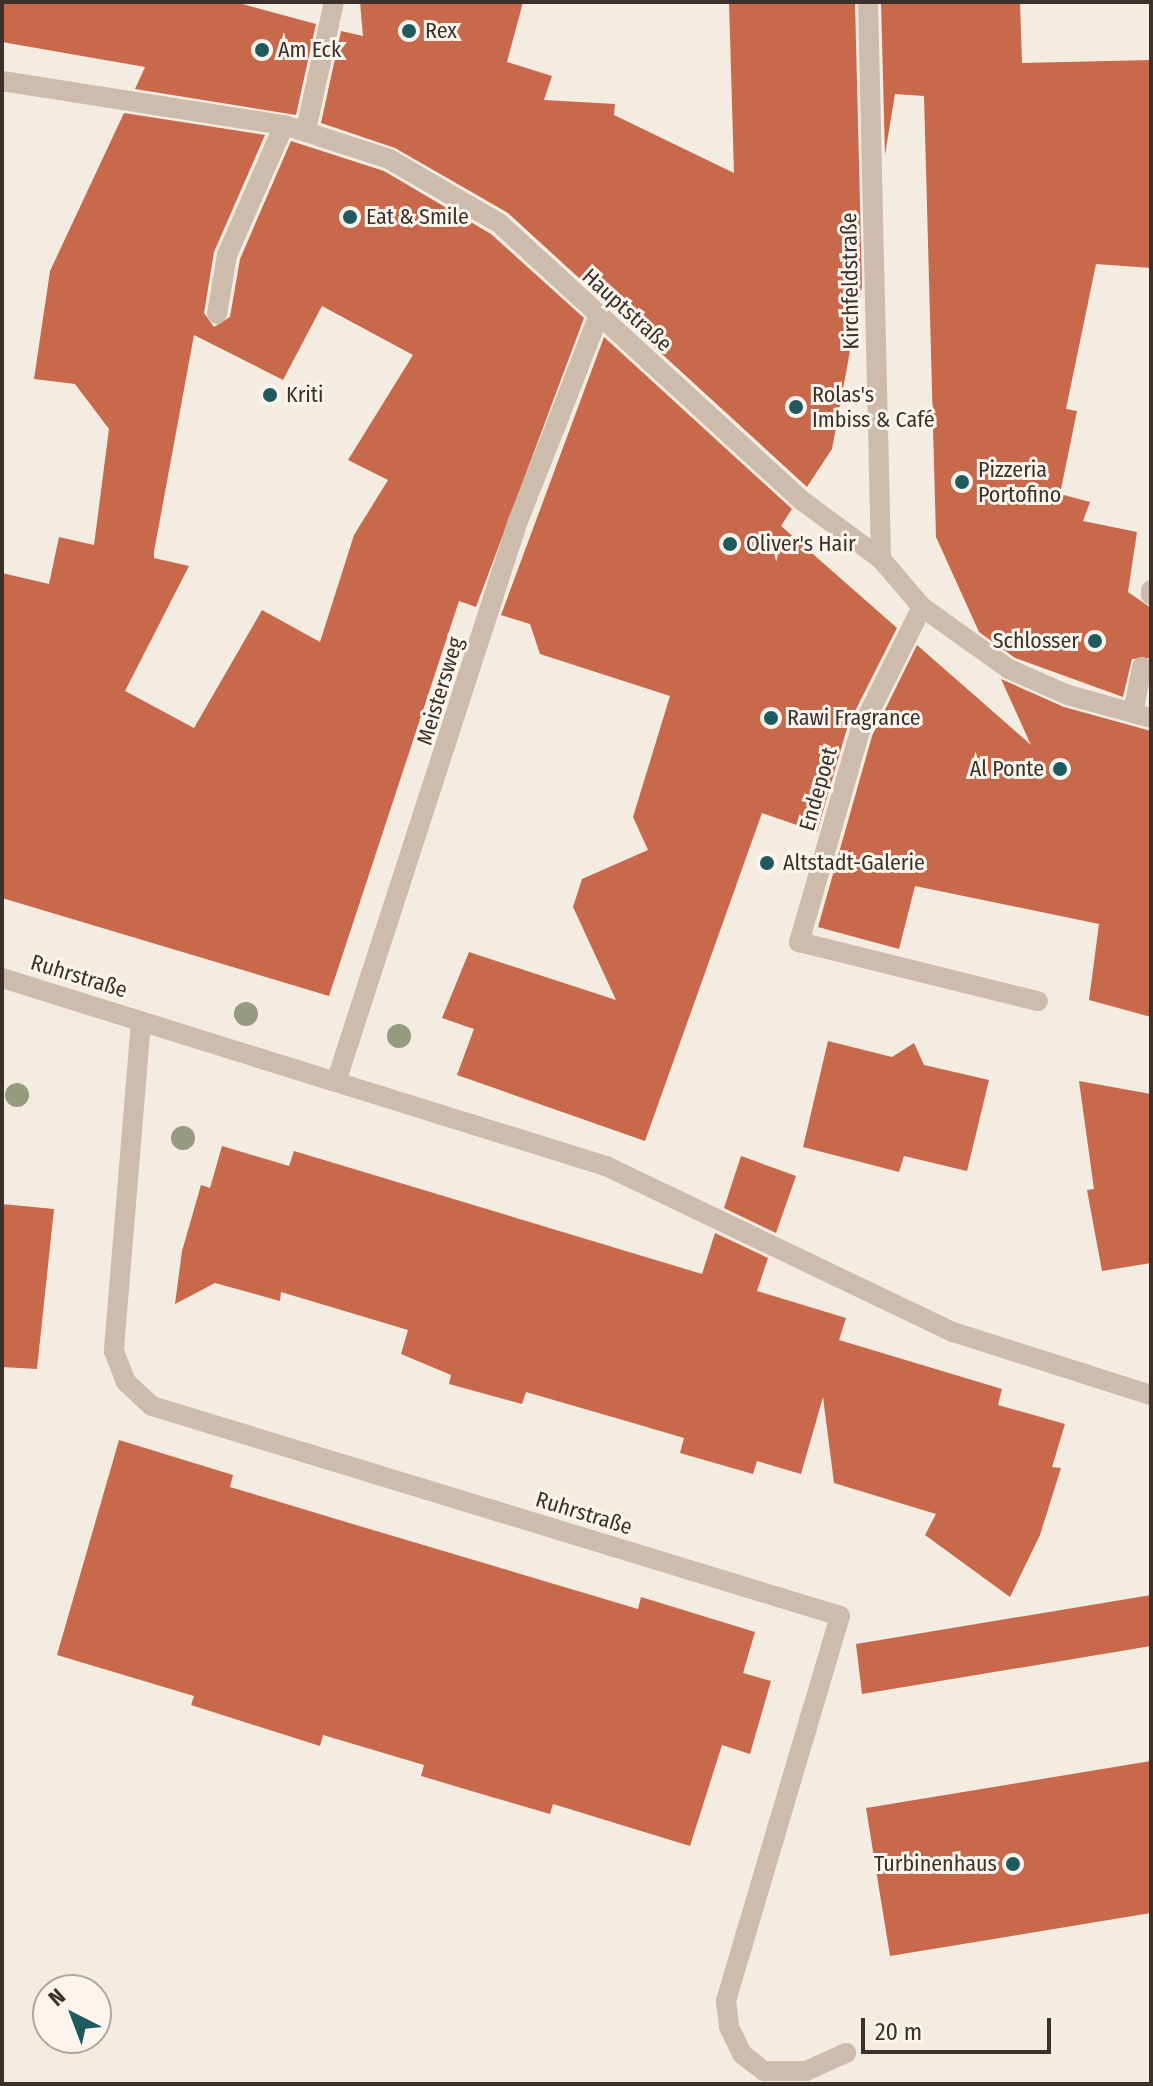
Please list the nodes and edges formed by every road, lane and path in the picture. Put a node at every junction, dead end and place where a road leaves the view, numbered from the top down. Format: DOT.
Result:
graph roads {
  1 [pos="334,2"];
  2 [pos="868,2"];
  3 [pos="2,81"];
  4 [pos="284,125"];
  5 [pos="306,130"];
  6 [pos="217,314"];
  7 [pos="598,317"];
  8 [pos="881,559"];
  9 [pos="922,607"];
  10 [pos="1142,667"];
  11 [pos="1142,715"];
  12 [pos="2,978"];
  13 [pos="1038,1001"];
  14 [pos="141,1021"];
  15 [pos="336,1082"];
  16 [pos="1151,1395"];
  17 [pos="846,2053"];
  1 -- 5 [label="street"];
  2 -- 8 [label="street, Kirchfeldstraße"];
  3 -- 4 [label="street, Hauptstraße"];
  4 -- 5 [label="street, Hauptstraße"];
  4 -- 6 [label="street"];
  5 -- 7 [label="street, Hauptstraße"];
  7 -- 8 [label="street, Hauptstraße"];
  7 -- 15 [label="street, Meistersweg"];
  8 -- 9 [label="street, Hauptstraße"];
  9 -- 11 [label="street, Hauptstraße"];
  9 -- 13 [label="street, Endepoet"];
  10 -- 11 [label="street"];
  12 -- 14 [label="street, Ruhrstraße"];
  14 -- 15 [label="street, Ruhrstraße"];
  14 -- 17 [label="street, Ruhrstraße"];
  15 -- 16 [label="street, Ruhrstraße"];
}
